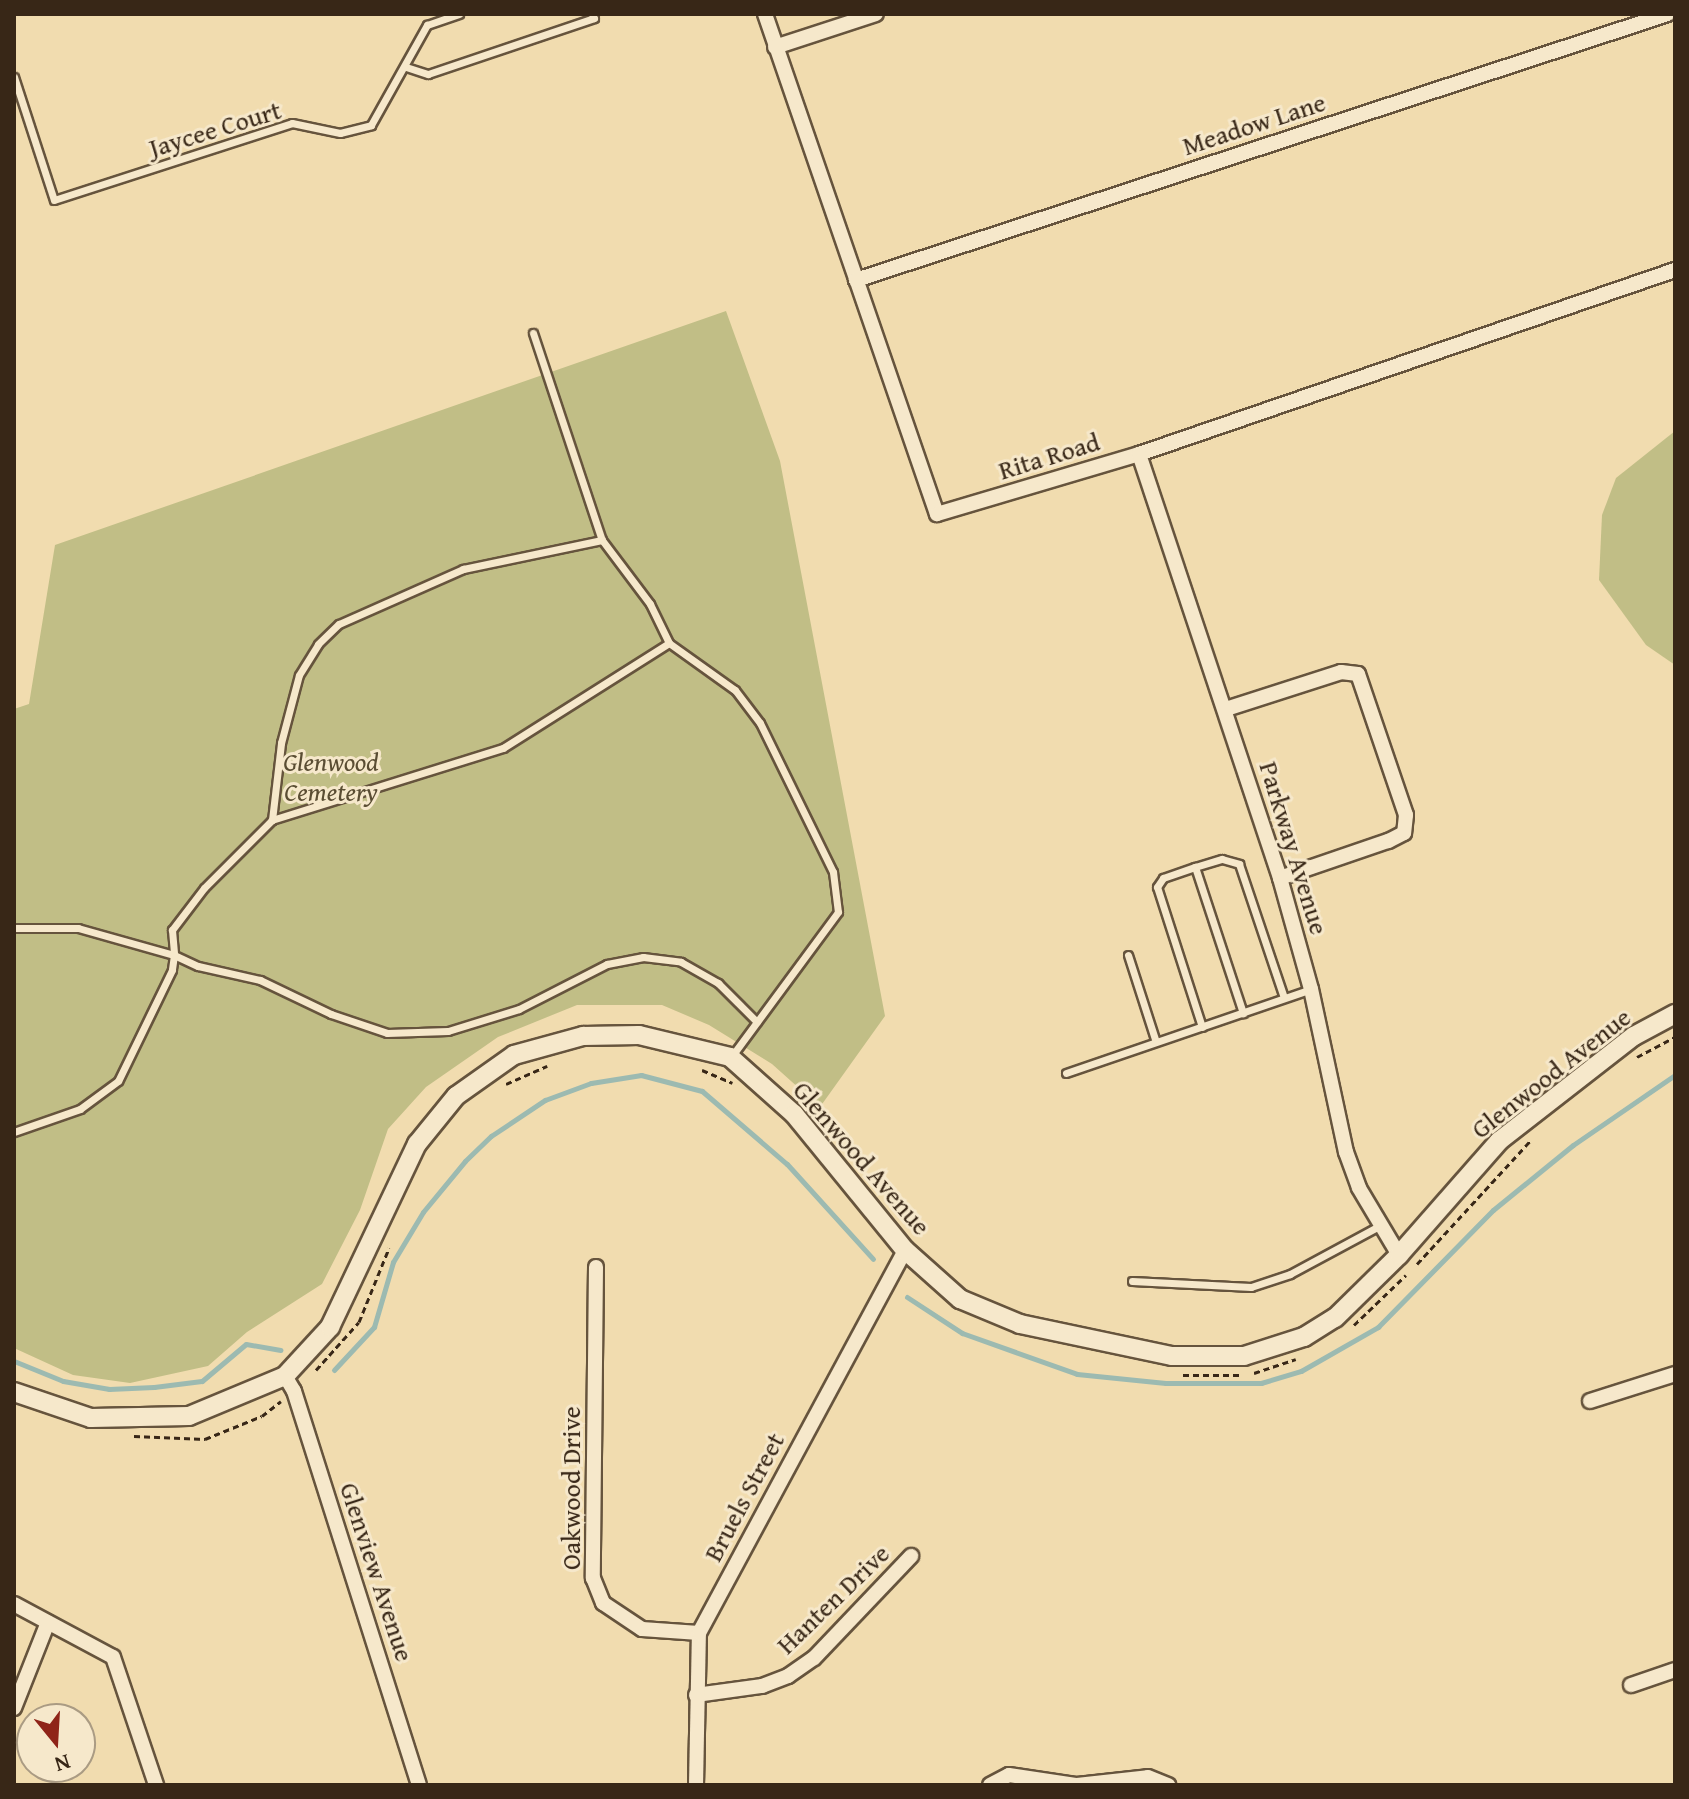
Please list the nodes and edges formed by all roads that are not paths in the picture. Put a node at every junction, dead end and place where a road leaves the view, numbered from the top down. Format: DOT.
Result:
graph roads {
  1 [pos="459,14"];
  2 [pos="592,14"];
  3 [pos="765,14"];
  4 [pos="876,14"];
  5 [pos="1668,14"];
  6 [pos="775,47"];
  7 [pos="406,67"];
  8 [pos="14,77"];
  9 [pos="1675,270"];
  10 [pos="856,280"];
  11 [pos="533,333"];
  12 [pos="1139,454"];
  13 [pos="602,540"];
  14 [pos="669,643"];
  15 [pos="1226,709"];
  16 [pos="272,820"];
  17 [pos="1195,867"];
  18 [pos="1280,878"];
  19 [pos="14,928"];
  20 [pos="174,955"];
  21 [pos="1128,955"];
  22 [pos="1311,989"];
  23 [pos="1284,998"];
  24 [pos="1243,1013"];
  25 [pos="1675,1014"];
  26 [pos="757,1022"];
  27 [pos="1202,1027"];
  28 [pos="1156,1042"];
  29 [pos="730,1057"];
  30 [pos="1066,1073"];
  31 [pos="14,1132"];
  32 [pos="1381,1225"];
  33 [pos="905,1250"];
  34 [pos="1399,1255"];
  35 [pos="596,1267"];
  36 [pos="1132,1281"];
  37 [pos="1675,1374"];
  38 [pos="289,1384"];
  39 [pos="14,1392"];
  40 [pos="1590,1401"];
  41 [pos="911,1556"];
  42 [pos="14,1604"];
  43 [pos="48,1622"];
  44 [pos="699,1633"];
  45 [pos="1675,1670"];
  46 [pos="1631,1685"];
  47 [pos="696,1695"];
  48 [pos="14,1708"];
  49 [pos="156,1785"];
  50 [pos="419,1785"];
  51 [pos="696,1785"];
  52 [pos="990,1785"];
  53 [pos="1168,1785"];
  1 -- 7 [label="lane, Jaycee Court"];
  2 -- 7 [label="lane"];
  3 -- 6 [label="street, Rita Road"];
  4 -- 6 [label="street"];
  5 -- 10 [label="street, Meadow Lane"];
  6 -- 10 [label="street, Rita Road"];
  7 -- 8 [label="lane, Jaycee Court"];
  9 -- 12 [label="street, Rita Road"];
  10 -- 12 [label="street, Rita Road"];
  11 -- 13 [label="lane"];
  12 -- 15 [label="street, Parkway Avenue"];
  13 -- 14 [label="lane"];
  13 -- 16 [label="lane"];
  14 -- 16 [label="lane"];
  14 -- 26 [label="lane"];
  15 -- 18 [label="street, Parkway Avenue"];
  15 -- 18 [label="street"];
  16 -- 20 [label="lane"];
  17 -- 23 [label="lane"];
  17 -- 24 [label="lane"];
  17 -- 27 [label="lane"];
  18 -- 22 [label="street, Parkway Avenue"];
  19 -- 20 [label="lane"];
  20 -- 26 [label="lane"];
  20 -- 31 [label="lane"];
  21 -- 28 [label="lane"];
  22 -- 23 [label="lane"];
  22 -- 32 [label="street, Parkway Avenue"];
  23 -- 24 [label="lane"];
  24 -- 27 [label="lane"];
  25 -- 34 [label="street, Glenwood Avenue"];
  26 -- 29 [label="lane"];
  27 -- 28 [label="lane"];
  28 -- 30 [label="lane"];
  29 -- 33 [label="street, Glenwood Avenue"];
  29 -- 38 [label="street, Glenwood Avenue"];
  32 -- 34 [label="street, Parkway Avenue"];
  32 -- 36 [label="lane"];
  33 -- 34 [label="street, Glenwood Avenue"];
  33 -- 44 [label="street, Bruels Street"];
  35 -- 44 [label="street, Oakwood Drive"];
  37 -- 40 [label="street"];
  38 -- 39 [label="street, Glenwood Avenue"];
  38 -- 50 [label="street, Glenview Avenue"];
  41 -- 47 [label="street, Hanten Drive"];
  42 -- 43 [label="street"];
  43 -- 48 [label="street"];
  43 -- 49 [label="street"];
  44 -- 47 [label="street, Bruels Street"];
  45 -- 46 [label="street"];
  47 -- 51 [label="street, Bruels Street"];
  52 -- 53 [label="street"];
}
